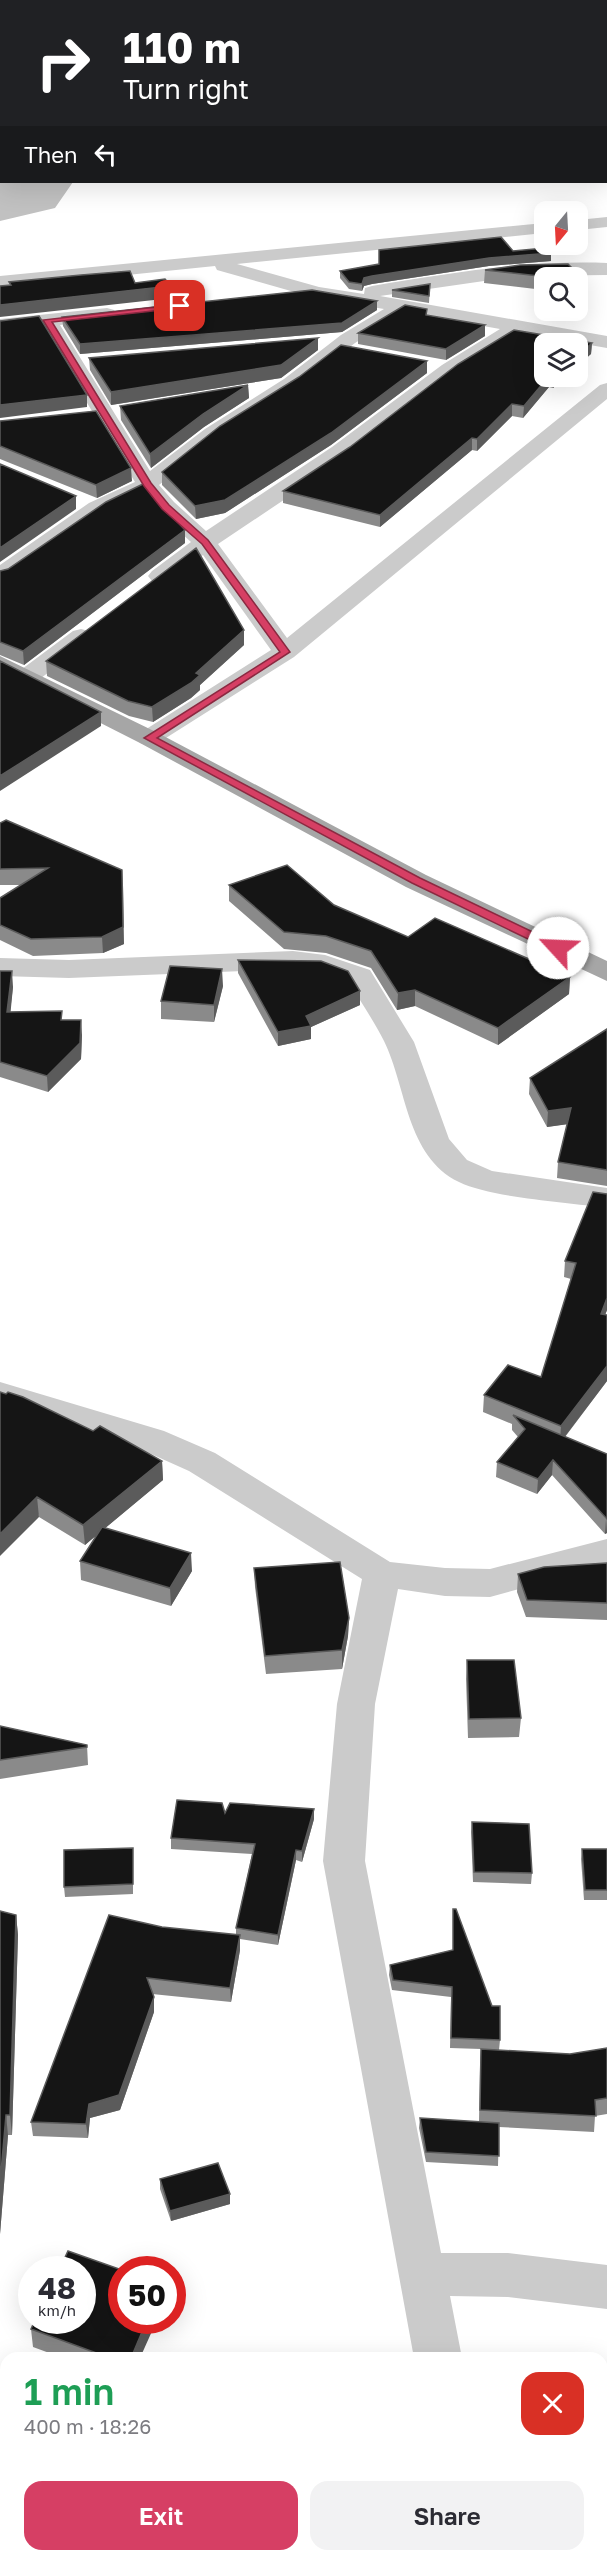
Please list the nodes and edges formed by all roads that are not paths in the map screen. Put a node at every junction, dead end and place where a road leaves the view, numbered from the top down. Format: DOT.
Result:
graph roads {
  1 [pos="607,222"];
  2 [pos="588,224"];
  3 [pos="534,229"];
  4 [pos="214,262"];
  5 [pos="607,270"];
  6 [pos="0,282"];
  7 [pos="312,291"];
  8 [pos="266,296"];
  9 [pos="347,296"];
  10 [pos="403,305"];
  11 [pos="128,311"];
  12 [pos="47,320"];
  13 [pos="0,325"];
  14 [pos="520,325"];
  15 [pos="314,342"];
  16 [pos="607,342"];
  17 [pos="348,346"];
  18 [pos="94,361"];
  19 [pos="71,363"];
  20 [pos="426,364"];
  21 [pos="448,369"];
  22 [pos="291,383"];
  23 [pos="607,389"];
  24 [pos="244,391"];
  25 [pos="129,410"];
  26 [pos="106,414"];
  27 [pos="82,417"];
  28 [pos="147,484"];
  29 [pos="76,499"];
  30 [pos="98,508"];
  31 [pos="205,542"];
  32 [pos="0,548"];
  33 [pos="24,558"];
  34 [pos="0,576"];
  35 [pos="140,592"];
  36 [pos="102,620"];
  37 [pos="285,652"];
  38 [pos="0,663"];
  39 [pos="27,677"];
  40 [pos="149,738"];
  41 [pos="0,968"];
  42 [pos="607,972"];
  43 [pos="607,1198"];
  44 [pos="0,1394"];
  45 [pos="607,1552"];
  46 [pos="382,1574"];
  47 [pos="421,2274"];
  48 [pos="607,2287"];
  49 [pos="437,2352"];
  1 -- 2 [label="street"];
  3 -- 4 [label="street"];
  4 -- 6 [label="street"];
  4 -- 7 [label="street"];
  5 -- 9 [label="street"];
  7 -- 8 [label="street"];
  7 -- 9 [label="street"];
  9 -- 10 [label="street"];
  10 -- 14 [label="street"];
  10 -- 17 [label="street"];
  11 -- 12 [label="street"];
  12 -- 13 [label="street"];
  12 -- 19 [label="street"];
  14 -- 16 [label="street"];
  14 -- 21 [label="street"];
  15 -- 17 [label="street"];
  17 -- 22 [label="street"];
  18 -- 19 [label="street"];
  19 -- 26 [label="street"];
  20 -- 21 [label="street"];
  21 -- 31 [label="street"];
  22 -- 24 [label="street"];
  22 -- 28 [label="street"];
  23 -- 37 [label="street"];
  25 -- 26 [label="street"];
  26 -- 27 [label="street"];
  26 -- 28 [label="street"];
  28 -- 30 [label="street"];
  28 -- 31 [label="street"];
  29 -- 30 [label="street"];
  30 -- 33 [label="street"];
  31 -- 35 [label="street"];
  31 -- 37 [label="street"];
  32 -- 33 [label="street"];
  33 -- 34 [label="street"];
  36 -- 39 [label="street"];
  37 -- 40 [label="street"];
  38 -- 39 [label="main road"];
  39 -- 40 [label="main road"];
  40 -- 42 [label="main road"];
  41 -- 43 [label="street"];
  44 -- 46 [label="street"];
  45 -- 46 [label="street"];
  46 -- 47 [label="street"];
  47 -- 48 [label="street"];
  47 -- 49 [label="street"];
}
